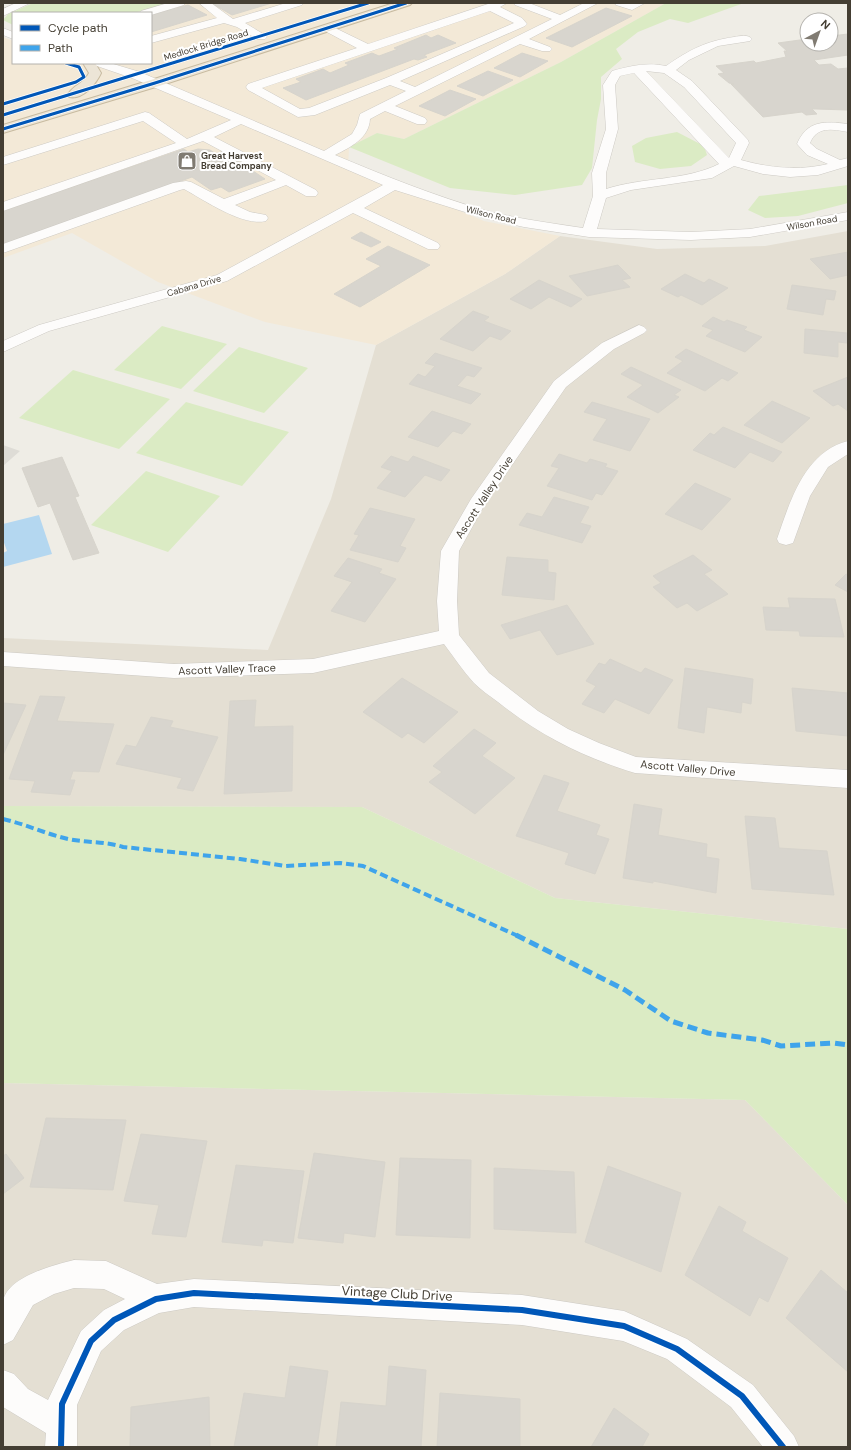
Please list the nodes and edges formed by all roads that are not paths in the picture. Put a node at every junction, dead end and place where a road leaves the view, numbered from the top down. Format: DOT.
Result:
graph roads {
  1 [pos="25,3"];
  2 [pos="180,3"];
  3 [pos="204,3"];
  4 [pos="298,3"];
  5 [pos="368,3"];
  6 [pos="406,3"];
  7 [pos="502,3"];
  8 [pos="519,3"];
  9 [pos="593,3"];
  10 [pos="620,3"];
  11 [pos="640,3"];
  12 [pos="491,7"];
  13 [pos="148,12"];
  14 [pos="3,13"];
  15 [pos="561,19"];
  16 [pos="229,21"];
  17 [pos="440,23"];
  18 [pos="326,28"];
  19 [pos="453,29"];
  20 [pos="3,31"];
  21 [pos="466,35"];
  22 [pos="12,36"];
  23 [pos="261,37"];
  24 [pos="746,39"];
  25 [pos="152,40"];
  26 [pos="520,40"];
  27 [pos="480,42"];
  28 [pos="367,48"];
  29 [pos="546,49"];
  30 [pos="90,64"];
  31 [pos="101,64"];
  32 [pos="636,68"];
  33 [pos="668,70"];
  34 [pos="136,75"];
  35 [pos="390,80"];
  36 [pos="155,84"];
  37 [pos="416,91"];
  38 [pos="74,94"];
  39 [pos="386,107"];
  40 [pos="3,116"];
  41 [pos="241,120"];
  42 [pos="421,121"];
  43 [pos="848,128"];
  44 [pos="3,129"];
  45 [pos="203,136"];
  46 [pos="186,144"];
  47 [pos="324,156"];
  48 [pos="3,161"];
  49 [pos="730,163"];
  50 [pos="844,164"];
  51 [pos="287,180"];
  52 [pos="394,185"];
  53 [pos="312,192"];
  54 [pos="600,196"];
  55 [pos="224,204"];
  56 [pos="3,206"];
  57 [pos="353,208"];
  58 [pos="848,216"];
  59 [pos="261,218"];
  60 [pos="590,233"];
  61 [pos="433,246"];
  62 [pos="3,249"];
  63 [pos="639,330"];
  64 [pos="3,347"];
  65 [pos="848,446"];
  66 [pos="786,539"];
  67 [pos="449,636"];
  68 [pos="3,659"];
  69 [pos="848,779"];
  70 [pos="156,1299"];
  71 [pos="3,1330"];
  72 [pos="3,1385"];
  73 [pos="61,1436"];
  74 [pos="783,1447"];
  1 -- 14 [label="street"];
  2 -- 13 [label="street"];
  3 -- 16 [label="street"];
  4 -- 16 [label="street"];
  5 -- 23 [label="highway, Medlock Bridge Road"];
  6 -- 18 [label="highway, Medlock Bridge Road"];
  7 -- 12 [label="street"];
  8 -- 15 [label="street"];
  9 -- 15 [label="street"];
  10 -- 11 [label="street"];
  12 -- 17 [label="street"];
  12 -- 27 [label="street"];
  15 -- 26 [label="street"];
  16 -- 23 [label="street"];
  16 -- 25 [label="street"];
  17 -- 19 [label="street"];
  17 -- 28 [label="street"];
  18 -- 28 [label="street"];
  18 -- 36 [label="highway, Medlock Bridge Road"];
  20 -- 22 [label="street"];
  21 -- 27 [label="street"];
  23 -- 34 [label="highway, Medlock Bridge Road"];
  24 -- 33 [label="street"];
  26 -- 29 [label="street"];
  26 -- 37 [label="street"];
  27 -- 35 [label="street"];
  28 -- 35 [label="street"];
  30 -- 38 [label="highway"];
  31 -- 34 [label="street, Wilson Road"];
  32 -- 33 [label="street"];
  32 -- 49 [label="street"];
  32 -- 54 [label="street"];
  33 -- 49 [label="street"];
  34 -- 36 [label="street, Wilson Road"];
  34 -- 38 [label="highway, Medlock Bridge Road"];
  35 -- 37 [label="street"];
  36 -- 41 [label="street, Wilson Road"];
  36 -- 44 [label="highway, Medlock Bridge Road"];
  37 -- 39 [label="street"];
  38 -- 40 [label="highway, Medlock Bridge Road"];
  39 -- 42 [label="street"];
  39 -- 47 [label="street"];
  41 -- 45 [label="street"];
  41 -- 47 [label="street, Wilson Road"];
  43 -- 50 [label="street"];
  45 -- 46 [label="street"];
  45 -- 51 [label="street"];
  46 -- 48 [label="street"];
  46 -- 56 [label="street"];
  47 -- 52 [label="street, Wilson Road"];
  49 -- 50 [label="street"];
  49 -- 54 [label="street"];
  51 -- 53 [label="street"];
  51 -- 55 [label="street"];
  52 -- 57 [label="street, Cabana Drive"];
  52 -- 60 [label="street, Wilson Road"];
  54 -- 60 [label="street"];
  55 -- 59 [label="street"];
  55 -- 62 [label="street"];
  57 -- 61 [label="street"];
  57 -- 64 [label="street, Cabana Drive"];
  58 -- 60 [label="street, Wilson Road"];
  63 -- 67 [label="street, Ascott Valley Drive"];
  65 -- 66 [label="street"];
  67 -- 68 [label="street, Ascott Valley Trace"];
  67 -- 69 [label="street, Ascott Valley Drive"];
  70 -- 71 [label="street"];
  70 -- 73 [label="street, Vintage Club Drive"];
  70 -- 74 [label="street, Vintage Club Drive"];
  72 -- 73 [label="street"];
}
